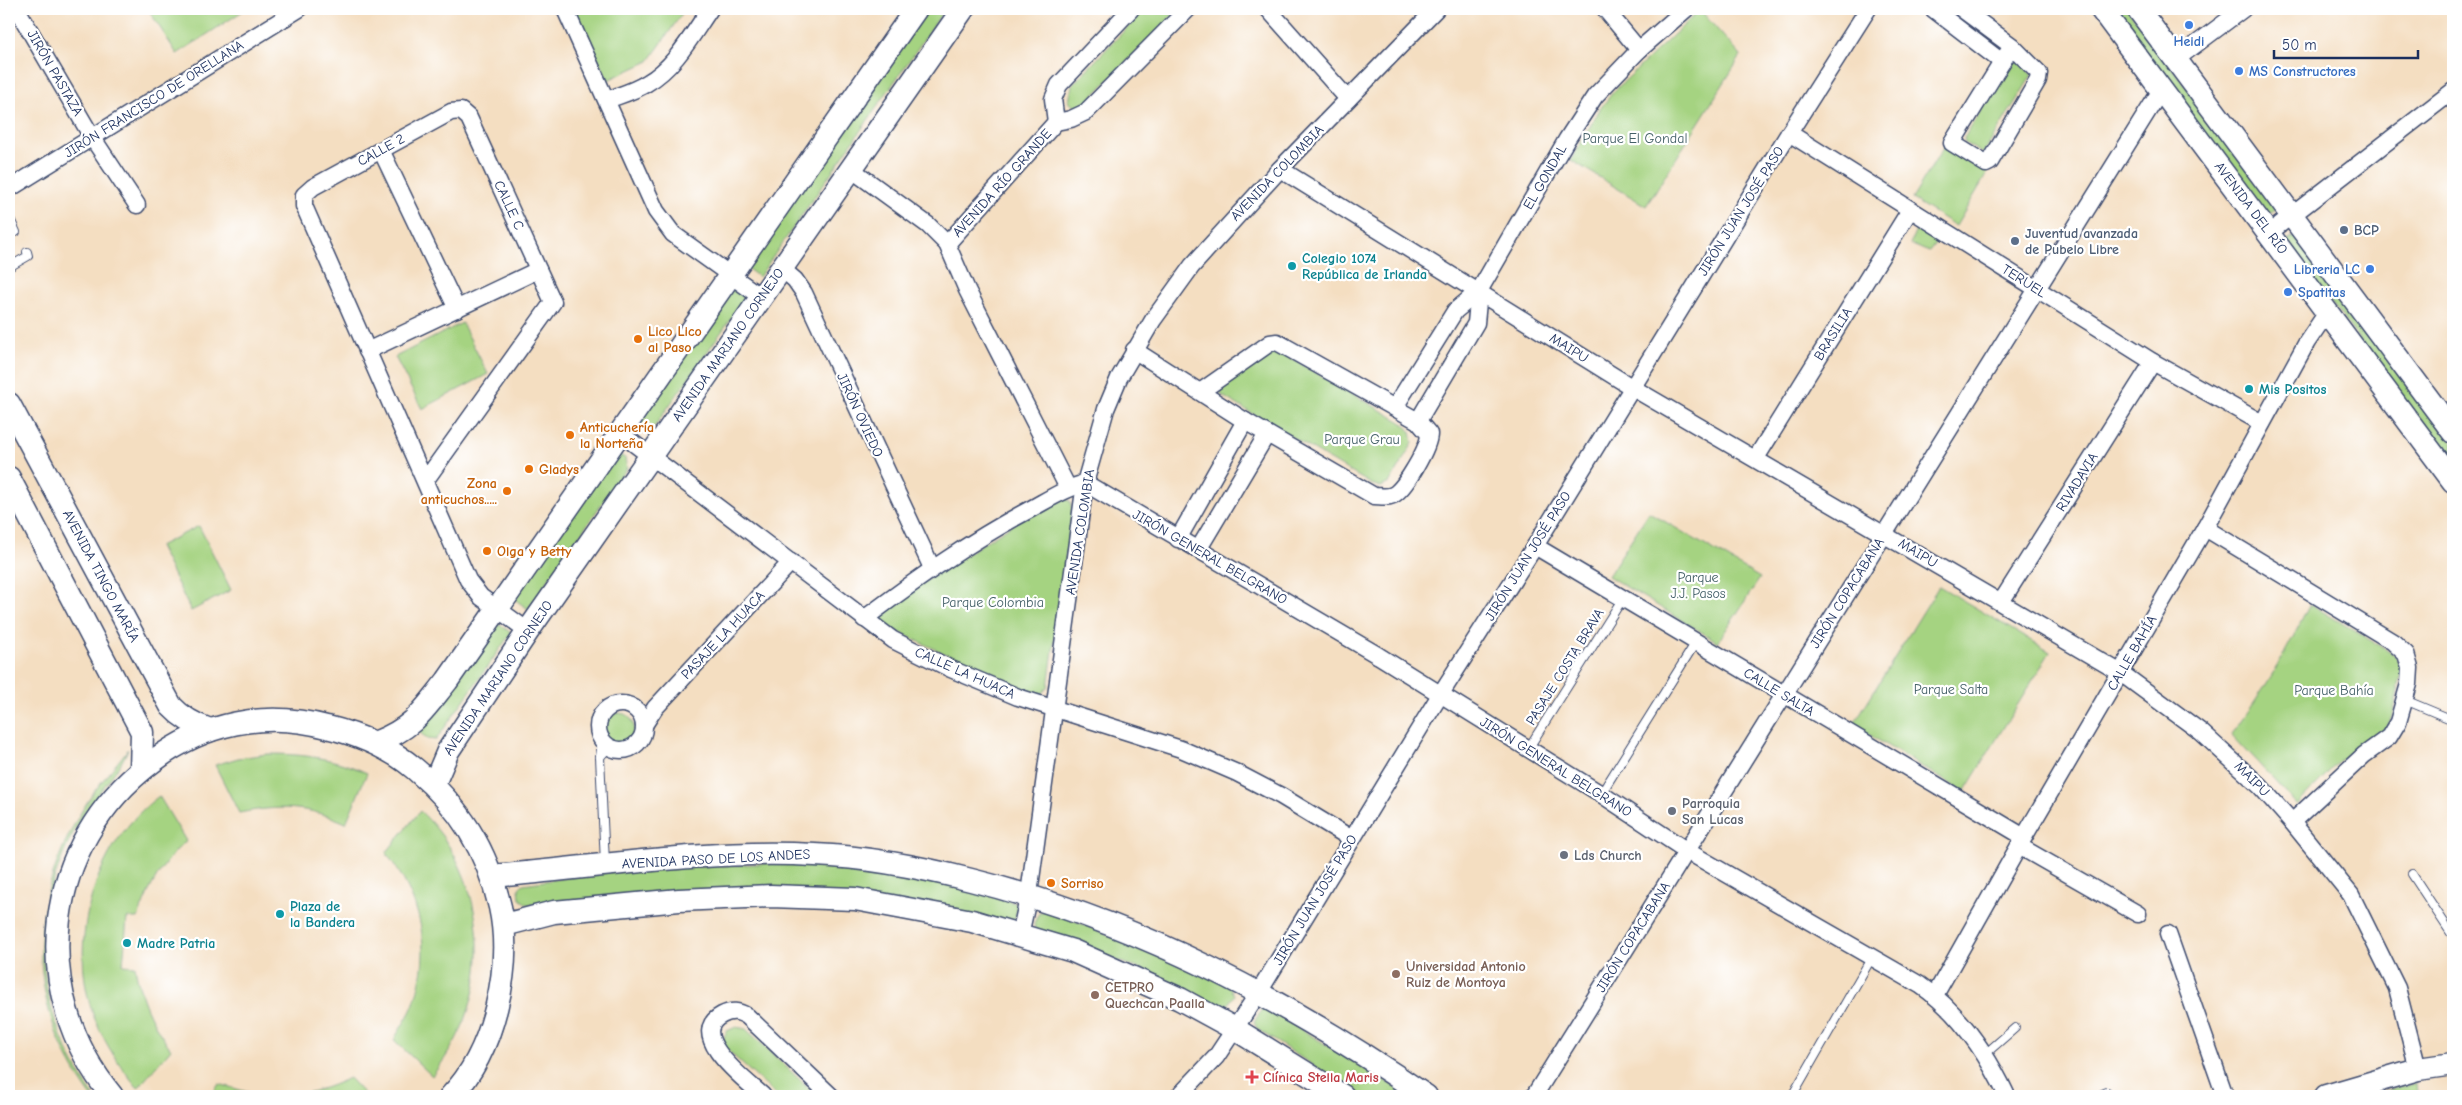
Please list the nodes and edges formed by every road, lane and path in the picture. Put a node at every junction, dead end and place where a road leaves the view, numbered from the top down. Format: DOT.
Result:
graph roads {
  1 [pos="17,9"];
  2 [pos="299,9"];
  3 [pos="565,9"];
  4 [pos="710,9"];
  5 [pos="916,9"];
  6 [pos="963,9"];
  7 [pos="1130,9"];
  8 [pos="1188,9"];
  9 [pos="1268,9"];
  10 [pos="1436,9"];
  11 [pos="1604,9"];
  12 [pos="1686,9"];
  13 [pos="1868,9"];
  14 [pos="1933,9"];
  15 [pos="1962,9"];
  16 [pos="2101,9"];
  17 [pos="2138,9"];
  18 [pos="2243,9"];
  19 [pos="2012,46"];
  20 [pos="1639,50"];
  21 [pos="2175,60"];
  22 [pos="2002,62"];
  23 [pos="2161,90"];
  24 [pos="2453,91"];
  25 [pos="1348,99"];
  26 [pos="607,100"];
  27 [pos="461,111"];
  28 [pos="1056,122"];
  29 [pos="1789,133"];
  30 [pos="92,137"];
  31 [pos="381,150"];
  32 [pos="851,169"];
  33 [pos="1280,169"];
  34 [pos="9,188"];
  35 [pos="137,205"];
  36 [pos="1910,210"];
  37 [pos="2293,215"];
  38 [pos="9,220"];
  39 [pos="16,232"];
  40 [pos="2269,233"];
  41 [pos="947,244"];
  42 [pos="26,252"];
  43 [pos="9,267"];
  44 [pos="782,268"];
  45 [pos="538,270"];
  46 [pos="729,276"];
  47 [pos="2037,289"];
  48 [pos="1479,291"];
  49 [pos="761,297"];
  50 [pos="457,309"];
  51 [pos="2328,311"];
  52 [pos="1134,350"];
  53 [pos="368,351"];
  54 [pos="2153,362"];
  55 [pos="1633,388"];
  56 [pos="1200,392"];
  57 [pos="9,404"];
  58 [pos="1395,407"];
  59 [pos="1245,421"];
  60 [pos="1418,421"];
  61 [pos="2262,423"];
  62 [pos="2453,432"];
  63 [pos="620,433"];
  64 [pos="1267,434"];
  65 [pos="651,455"];
  66 [pos="1756,458"];
  67 [pos="9,478"];
  68 [pos="425,481"];
  69 [pos="2453,481"];
  70 [pos="1085,483"];
  71 [pos="1068,488"];
  72 [pos="2205,528"];
  73 [pos="1884,533"];
  74 [pos="1178,538"];
  75 [pos="1535,546"];
  76 [pos="1198,550"];
  77 [pos="791,562"];
  78 [pos="932,568"];
  79 [pos="1623,598"];
  80 [pos="2001,602"];
  81 [pos="497,609"];
  82 [pos="864,619"];
  83 [pos="528,631"];
  84 [pos="1696,642"];
  85 [pos="2121,673"];
  86 [pos="1784,694"];
  87 [pos="1440,695"];
  88 [pos="2405,700"];
  89 [pos="655,708"];
  90 [pos="636,709"];
  91 [pos="1055,710"];
  92 [pos="2453,720"];
  93 [pos="644,724"];
  94 [pos="210,730"];
  95 [pos="377,742"];
  96 [pos="604,748"];
  97 [pos="1528,748"];
  98 [pos="141,770"];
  99 [pos="434,784"];
  100 [pos="1601,794"];
  101 [pos="2292,822"];
  102 [pos="1352,839"];
  103 [pos="2021,841"];
  104 [pos="1687,851"];
  105 [pos="605,864"];
  106 [pos="2412,874"];
  107 [pos="493,876"];
  108 [pos="1029,894"];
  109 [pos="2138,914"];
  110 [pos="504,925"];
  111 [pos="2168,934"];
  112 [pos="1020,935"];
  113 [pos="2453,936"];
  114 [pos="1872,956"];
  115 [pos="1258,992"];
  116 [pos="1935,995"];
  117 [pos="2015,1028"];
  118 [pos="1235,1029"];
  119 [pos="1984,1055"];
  120 [pos="2453,1064"];
  121 [pos="2418,1069"];
  122 [pos="457,1094"];
  123 [pos="111,1095"];
  124 [pos="2336,1095"];
  125 [pos="763,1096"];
  126 [pos="831,1096"];
  127 [pos="1180,1096"];
  128 [pos="1343,1096"];
  129 [pos="1426,1096"];
  130 [pos="1534,1096"];
  131 [pos="1792,1096"];
  132 [pos="2007,1096"];
  133 [pos="2098,1096"];
  134 [pos="2109,1096"];
  135 [pos="2224,1096"];
  1 -- 30 [label="street, JIRÓN PASTAZA"];
  2 -- 30 [label="street, JIRÓN FRANCISCO DE ORELLANA"];
  3 -- 26 [label="street"];
  4 -- 26 [label="street"];
  5 -- 46 [label="main road"];
  6 -- 32 [label="main road, AVENIDA MARIANO CORNEJO"];
  7 -- 28 [label="street, AVENIDA RÍO GRANDE"];
  8 -- 28 [label="street, AVENIDA RÍO GRANDE"];
  9 -- 25 [label="street"];
  10 -- 25 [label="street, AVENIDA COLOMBIA"];
  11 -- 20 [label="street"];
  12 -- 20 [label="street, EL GONDAL"];
  13 -- 29 [label="street, JIRÓN JUAN JOSÉ PASO"];
  14 -- 22 [label="street"];
  15 -- 19 [label="street"];
  16 -- 23 [label="main road, AVENIDA DEL RÍO"];
  17 -- 21 [label="main road"];
  18 -- 21 [label="street"];
  19 -- 22 [label="street"];
  19 -- 22 [label="street"];
  20 -- 48 [label="street, EL GONDAL"];
  21 -- 37 [label="main road"];
  23 -- 40 [label="main road, AVENIDA DEL RÍO"];
  23 -- 47 [label="street, JIRÓN COPACABANA"];
  24 -- 37 [label="street"];
  25 -- 33 [label="street, AVENIDA COLOMBIA"];
  26 -- 46 [label="street"];
  27 -- 31 [label="street, CALLE 2"];
  27 -- 45 [label="street, CALLE C"];
  28 -- 41 [label="street, AVENIDA RÍO GRANDE"];
  29 -- 36 [label="street, TERUEL"];
  29 -- 55 [label="street, JIRÓN JUAN JOSÉ PASO"];
  30 -- 34 [label="street, JIRÓN FRANCISCO DE ORELLANA"];
  30 -- 35 [label="street, JIRÓN PASTAZA"];
  31 -- 50 [label="street"];
  31 -- 53 [label="street, CALLE 2"];
  32 -- 41 [label="street"];
  32 -- 44 [label="main road, AVENIDA MARIANO CORNEJO"];
  33 -- 48 [label="street, MAIPU"];
  33 -- 52 [label="street, AVENIDA COLOMBIA"];
  34 -- 38 [label="lane"];
  36 -- 47 [label="street, TERUEL"];
  36 -- 66 [label="street, BRASILIA"];
  37 -- 40 [label="street"];
  37 -- 62 [label="main road"];
  38 -- 39 [label="lane"];
  40 -- 51 [label="main road, AVENIDA DEL RÍO"];
  41 -- 71 [label="street"];
  42 -- 43 [label="lane"];
  44 -- 49 [label="main road, AVENIDA MARIANO CORNEJO"];
  44 -- 78 [label="street, JIRÓN OVIEDO"];
  45 -- 50 [label="street"];
  45 -- 68 [label="street, CALLE C"];
  46 -- 49 [label="street"];
  46 -- 63 [label="main road"];
  47 -- 54 [label="street, TERUEL"];
  47 -- 73 [label="street, JIRÓN COPACABANA"];
  48 -- 55 [label="street, MAIPU"];
  48 -- 58 [label="street, EL GONDAL"];
  48 -- 60 [label="street, EL GONDAL"];
  49 -- 65 [label="main road, AVENIDA MARIANO CORNEJO"];
  50 -- 53 [label="street"];
  51 -- 61 [label="street, CALLE BAHÍA"];
  51 -- 69 [label="main road, AVENIDA DEL RÍO"];
  52 -- 56 [label="street"];
  52 -- 70 [label="street, AVENIDA COLOMBIA"];
  53 -- 68 [label="street"];
  54 -- 61 [label="street, TERUEL"];
  54 -- 80 [label="street, RIVADAVIA"];
  55 -- 66 [label="street, MAIPU"];
  55 -- 75 [label="street, JIRÓN JUAN JOSÉ PASO"];
  56 -- 58 [label="street"];
  56 -- 59 [label="street"];
  57 -- 94 [label="main road, AVENIDA TINGO MARÍA"];
  58 -- 60 [label="street"];
  59 -- 64 [label="street"];
  59 -- 74 [label="street"];
  60 -- 64 [label="street"];
  61 -- 72 [label="street, CALLE BAHÍA"];
  63 -- 65 [label="street, CALLE LA HUACA"];
  63 -- 81 [label="main road"];
  64 -- 76 [label="street"];
  65 -- 77 [label="street, CALLE LA HUACA"];
  65 -- 83 [label="main road, AVENIDA MARIANO CORNEJO"];
  66 -- 73 [label="street, MAIPU"];
  67 -- 98 [label="main road"];
  68 -- 81 [label="street"];
  70 -- 71 [label="street"];
  70 -- 74 [label="street, JIRÓN GENERAL BELGRANO"];
  70 -- 91 [label="street, AVENIDA COLOMBIA"];
  71 -- 78 [label="street"];
  72 -- 85 [label="street, CALLE BAHÍA"];
  72 -- 88 [label="street"];
  73 -- 80 [label="street, MAIPU"];
  73 -- 86 [label="street, JIRÓN COPACABANA"];
  74 -- 76 [label="street, JIRÓN GENERAL BELGRANO"];
  75 -- 79 [label="street, CALLE SALTA"];
  75 -- 87 [label="street, JIRÓN JUAN JOSÉ PASO"];
  76 -- 87 [label="street, JIRÓN GENERAL BELGRANO"];
  77 -- 82 [label="street, CALLE LA HUACA"];
  77 -- 89 [label="street, PASAJE LA HUACA"];
  78 -- 82 [label="street"];
  79 -- 84 [label="street, CALLE SALTA"];
  79 -- 97 [label="lane, PASAJE COSTA BRAVA"];
  80 -- 85 [label="street, MAIPU"];
  81 -- 83 [label="street"];
  81 -- 95 [label="main road"];
  82 -- 91 [label="street, CALLE LA HUACA"];
  83 -- 99 [label="main road, AVENIDA MARIANO CORNEJO"];
  84 -- 86 [label="street, CALLE SALTA"];
  84 -- 100 [label="lane"];
  85 -- 101 [label="street, MAIPU"];
  85 -- 103 [label="street, CALLE BAHÍA"];
  86 -- 103 [label="street, CALLE SALTA"];
  86 -- 104 [label="street, JIRÓN COPACABANA"];
  87 -- 97 [label="street, JIRÓN GENERAL BELGRANO"];
  87 -- 102 [label="street, JIRÓN JUAN JOSÉ PASO"];
  88 -- 92 [label="lane"];
  88 -- 101 [label="street"];
  89 -- 90 [label="street"];
  89 -- 93 [label="street, PASAJE LA HUACA"];
  90 -- 93 [label="street"];
  90 -- 96 [label="street"];
  91 -- 102 [label="street, CALLE LA HUACA"];
  91 -- 108 [label="street, AVENIDA COLOMBIA"];
  93 -- 96 [label="street"];
  94 -- 95 [label="main road"];
  94 -- 98 [label="main road"];
  95 -- 99 [label="main road"];
  96 -- 105 [label="lane"];
  97 -- 100 [label="street, JIRÓN GENERAL BELGRANO"];
  98 -- 123 [label="main road"];
  99 -- 107 [label="main road"];
  100 -- 104 [label="street, JIRÓN GENERAL BELGRANO"];
  101 -- 121 [label="street, MAIPU"];
  102 -- 115 [label="street, JIRÓN JUAN JOSÉ PASO"];
  103 -- 109 [label="street, CALLE SALTA"];
  103 -- 116 [label="street, CALLE BAHÍA"];
  104 -- 114 [label="street, JIRÓN GENERAL BELGRANO"];
  104 -- 130 [label="street, JIRÓN COPACABANA"];
  105 -- 107 [label="main road, AVENIDA PASO DE LOS ANDES"];
  105 -- 108 [label="main road, AVENIDA PASO DE LOS ANDES"];
  106 -- 113 [label="lane"];
  107 -- 110 [label="main road"];
  108 -- 112 [label="street, AVENIDA COLOMBIA"];
  108 -- 115 [label="main road, AVENIDA PASO DE LOS ANDES"];
  110 -- 112 [label="main road"];
  110 -- 122 [label="main road"];
  111 -- 135 [label="street"];
  112 -- 118 [label="main road"];
  114 -- 116 [label="street, JIRÓN GENERAL BELGRANO"];
  114 -- 131 [label="lane"];
  115 -- 118 [label="street, JIRÓN JUAN JOSÉ PASO"];
  115 -- 129 [label="main road, AVENIDA PASO DE LOS ANDES"];
  116 -- 119 [label="street, JIRÓN GENERAL BELGRANO"];
  117 -- 119 [label="lane"];
  118 -- 127 [label="street, JIRÓN JUAN JOSÉ PASO"];
  118 -- 128 [label="main road"];
  119 -- 132 [label="street, JIRÓN GENERAL BELGRANO"];
  120 -- 121 [label="main road"];
  121 -- 124 [label="main road"];
  125 -- 126 [label="street"];
  133 -- 134 [label="lane"];
}
